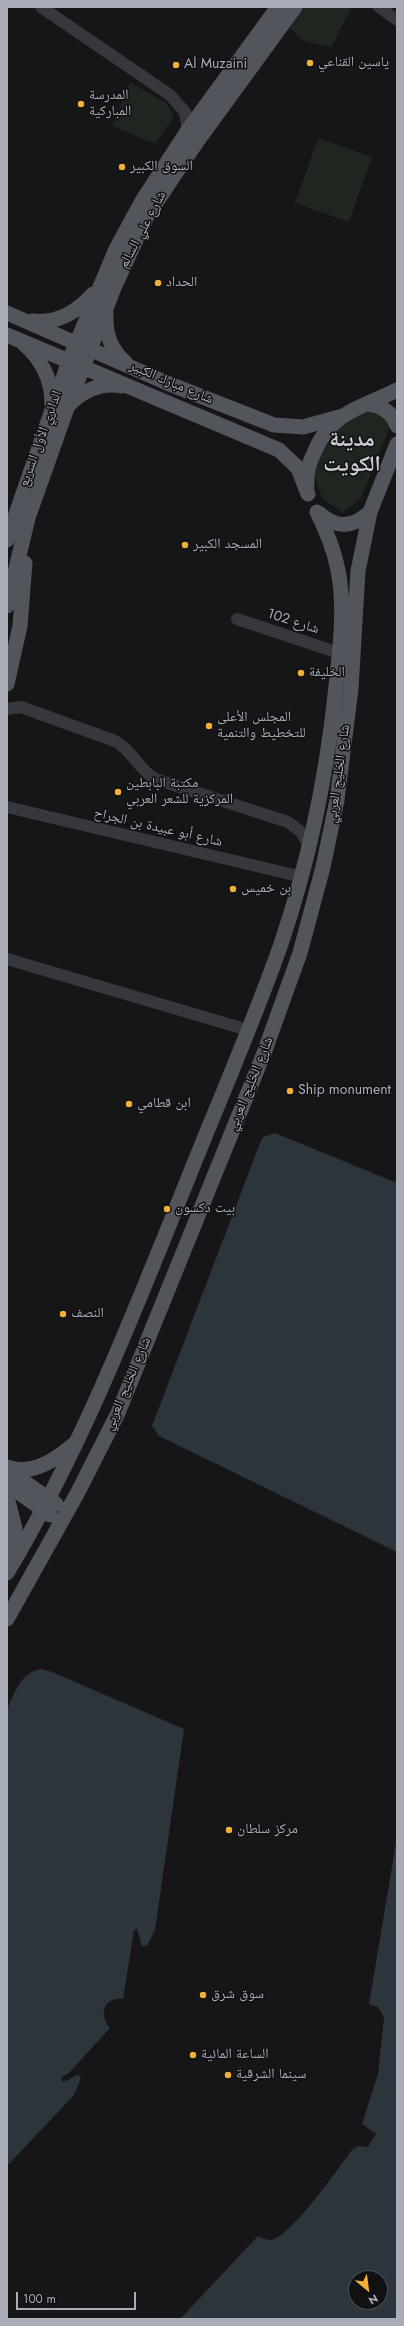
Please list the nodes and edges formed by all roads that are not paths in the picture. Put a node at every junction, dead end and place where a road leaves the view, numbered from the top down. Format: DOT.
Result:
graph roads {
  1 [pos="41,7"];
  2 [pos="278,7"];
  3 [pos="295,7"];
  4 [pos="379,7"];
  5 [pos="397,20"];
  6 [pos="188,130"];
  7 [pos="100,283"];
  8 [pos="110,300"];
  9 [pos="7,313"];
  10 [pos="25,321"];
  11 [pos="13,337"];
  12 [pos="83,346"];
  13 [pos="69,361"];
  14 [pos="128,365"];
  15 [pos="83,367"];
  16 [pos="127,387"];
  17 [pos="397,390"];
  18 [pos="367,404"];
  19 [pos="228,407"];
  20 [pos="67,408"];
  21 [pos="52,411"];
  22 [pos="199,415"];
  23 [pos="339,417"];
  24 [pos="397,426"];
  25 [pos="397,444"];
  26 [pos="397,448"];
  27 [pos="308,494"];
  28 [pos="16,510"];
  29 [pos="317,512"];
  30 [pos="370,512"];
  31 [pos="28,518"];
  32 [pos="7,527"];
  33 [pos="7,540"];
  34 [pos="7,606"];
  35 [pos="237,619"];
  36 [pos="339,653"];
  37 [pos="7,684"];
  38 [pos="7,709"];
  39 [pos="7,807"];
  40 [pos="310,848"];
  41 [pos="302,872"];
  42 [pos="7,959"];
  43 [pos="248,1030"];
  44 [pos="79,1440"];
  45 [pos="7,1467"];
  46 [pos="7,1470"];
  47 [pos="7,1484"];
  48 [pos="7,1497"];
  49 [pos="46,1504"];
  50 [pos="64,1517"];
  51 [pos="11,1567"];
  52 [pos="7,1619"];
  1 -- 6 [label="street"];
  2 -- 6 [label="main road, شارع علي السالم"];
  3 -- 8 [label="main road, شارع علي السالم"];
  4 -- 5 [label="street"];
  6 -- 7 [label="main road, شارع علي السالم"];
  7 -- 10 [label="main road"];
  7 -- 12 [label="main road, شارع علي السالم"];
  8 -- 12 [label="main road, شارع علي السالم"];
  8 -- 14 [label="main road"];
  9 -- 10 [label="main road, شارع مبارك الكبير"];
  10 -- 12 [label="main road, شارع مبارك الكبير"];
  11 -- 13 [label="main road, شارع مبارك الكبير"];
  11 -- 21 [label="main road"];
  12 -- 13 [label="main road, شارع علي السالم"];
  12 -- 14 [label="main road, شارع مبارك الكبير"];
  12 -- 15 [label="main road, شارع علي السالم"];
  13 -- 15 [label="main road, شارع مبارك الكبير"];
  13 -- 21 [label="main road, الدائري الأول السريع"];
  14 -- 19 [label="main road, شارع مبارك الكبير"];
  15 -- 16 [label="main road, شارع مبارك الكبير"];
  15 -- 20 [label="main road, الدائري الأول السريع"];
  16 -- 20 [label="main road"];
  16 -- 22 [label="main road, شارع مبارك الكبير"];
  17 -- 18 [label="main road"];
  18 -- 23 [label="main road, شارع مبارك الكبير"];
  18 -- 24 [label="main road"];
  19 -- 22 [label="main road"];
  19 -- 23 [label="main road, شارع مبارك الكبير"];
  20 -- 31 [label="main road, الدائري الأول السريع"];
  21 -- 28 [label="main road, الدائري الأول السريع"];
  22 -- 27 [label="main road, شارع مبارك الكبير"];
  23 -- 27 [label="main road"];
  25 -- 26 [label="main road"];
  26 -- 30 [label="main road, شارع الخليج العربي"];
  27 -- 29 [label="main road, شارع مبارك الكبير"];
  28 -- 32 [label="main road"];
  28 -- 33 [label="main road, الدائري الأول السريع"];
  29 -- 30 [label="main road"];
  29 -- 36 [label="main road, شارع الخليج العربي"];
  30 -- 50 [label="main road, شارع الخليج العربي"];
  31 -- 34 [label="main road, الدائري الأول السريع"];
  31 -- 37 [label="main road, الدائري الأول السريع"];
  35 -- 36 [label="street, شارع 102"];
  36 -- 40 [label="main road, شارع الخليج العربي"];
  38 -- 40 [label="street"];
  39 -- 41 [label="street, شارع أبو عبيدة بن الجراح"];
  40 -- 41 [label="main road, شارع الخليج العربي"];
  41 -- 43 [label="main road, شارع الخليج العربي"];
  42 -- 43 [label="street"];
  43 -- 44 [label="main road, شارع الخليج العربي"];
  44 -- 45 [label="main road"];
  44 -- 49 [label="main road, شارع الخليج العربي"];
  46 -- 49 [label="main road"];
  47 -- 49 [label="main road"];
  48 -- 51 [label="main road"];
  49 -- 50 [label="main road"];
  49 -- 51 [label="main road, شارع الخليج العربي"];
  50 -- 52 [label="main road, شارع الخليج العربي"];
}
